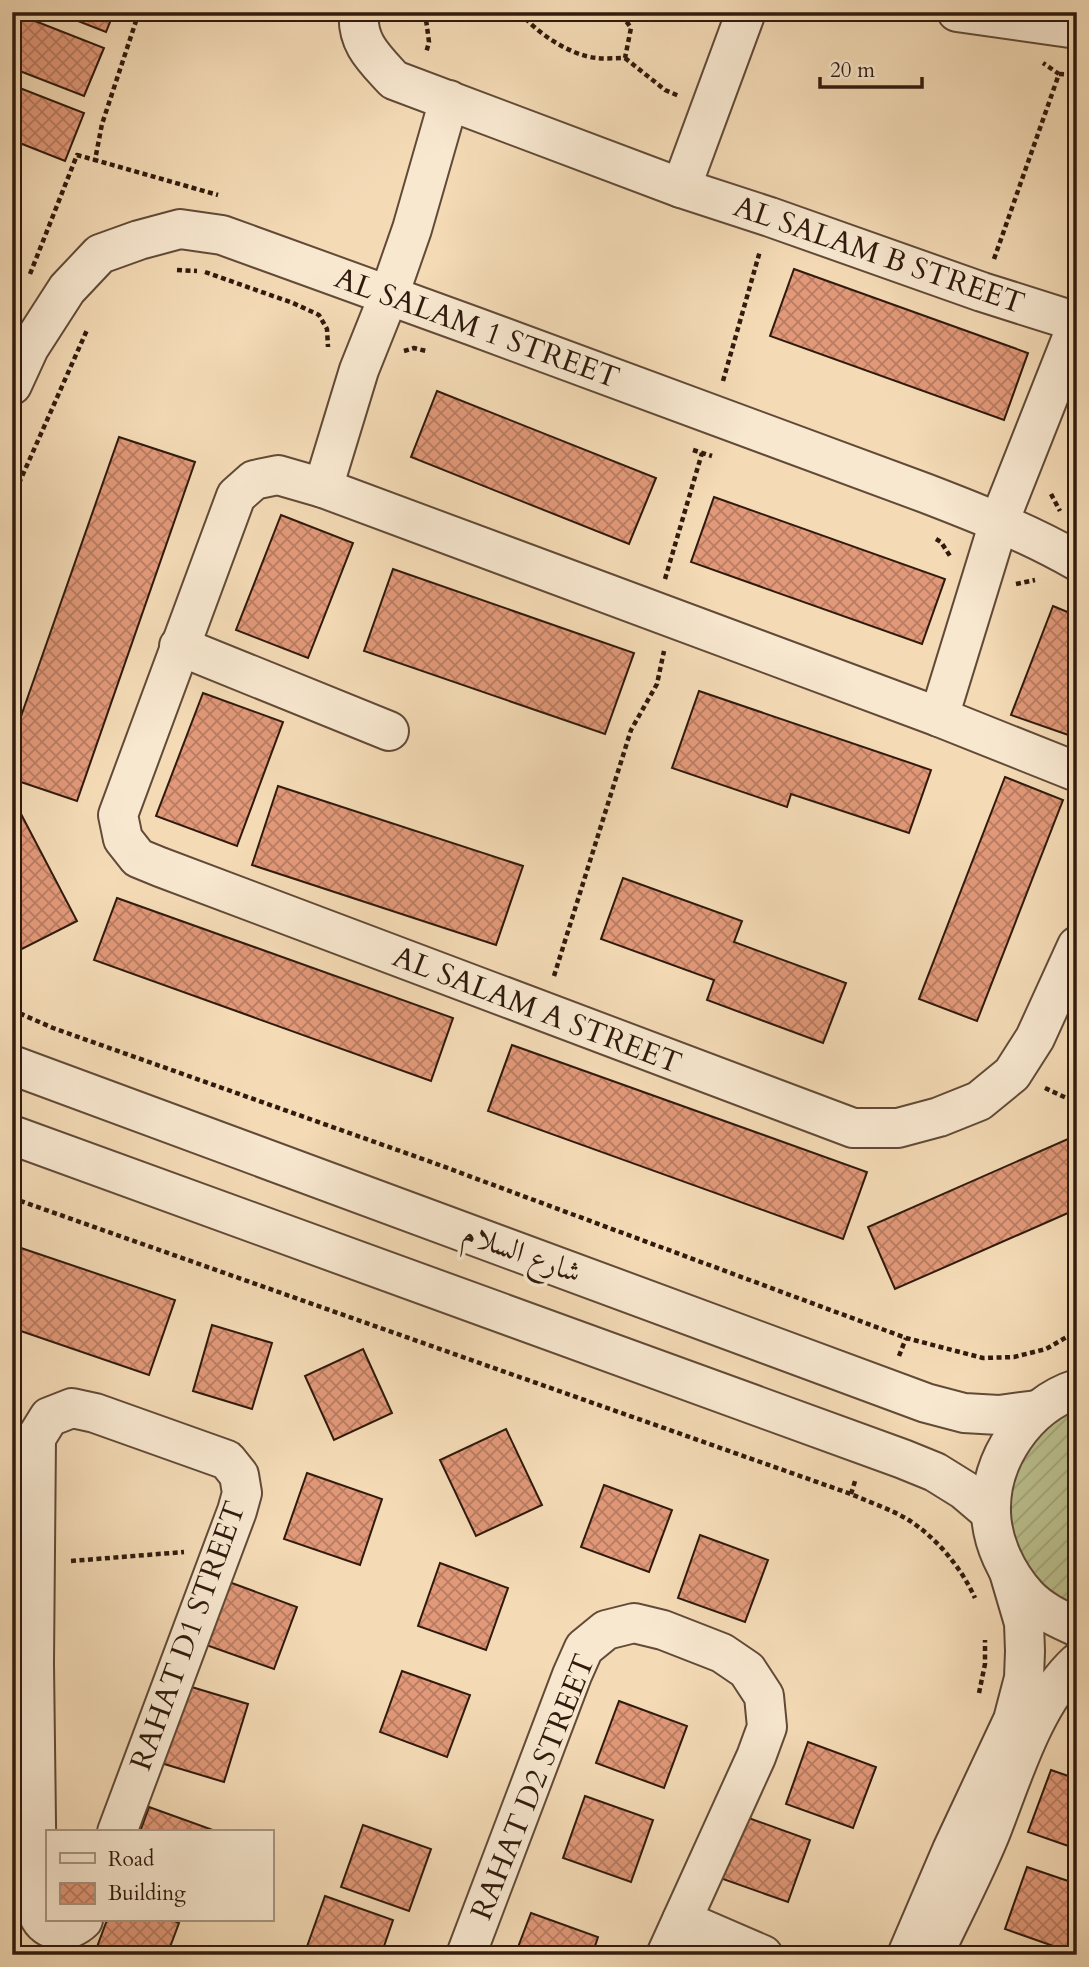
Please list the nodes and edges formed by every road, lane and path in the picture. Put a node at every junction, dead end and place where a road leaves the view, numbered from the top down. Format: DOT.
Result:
graph roads {
  1 [pos="139,12"];
  2 [pos="359,12"];
  3 [pos="520,12"];
  4 [pos="621,12"];
  5 [pos="746,12"];
  6 [pos="957,12"];
  7 [pos="1077,29"];
  8 [pos="625,58"];
  9 [pos="1042,62"];
  10 [pos="1059,74"];
  11 [pos="1077,75"];
  12 [pos="449,100"];
  13 [pos="710,109"];
  14 [pos="95,160"];
  15 [pos="681,188"];
  16 [pos="222,197"];
  17 [pos="174,270"];
  18 [pos="27,284"];
  19 [pos="982,292"];
  20 [pos="389,295"];
  21 [pos="91,320"];
  22 [pos="1077,323"];
  23 [pos="436,353"];
  24 [pos="359,370"];
  25 [pos="12,385"];
  26 [pos="689,448"];
  27 [pos="715,457"];
  28 [pos="1025,457"];
  29 [pos="323,488"];
  30 [pos="12,499"];
  31 [pos="999,522"];
  32 [pos="1073,527"];
  33 [pos="929,533"];
  34 [pos="1061,570"];
  35 [pos="977,596"];
  36 [pos="655,612"];
  37 [pos="180,646"];
  38 [pos="939,717"];
  39 [pos="389,731"];
  40 [pos="1077,772"];
  41 [pos="1077,946"];
  42 [pos="12,1010"];
  43 [pos="542,1011"];
  44 [pos="12,1065"];
  45 [pos="12,1135"];
  46 [pos="12,1198"];
  47 [pos="1077,1331"];
  48 [pos="1077,1388"];
  49 [pos="1037,1410"];
  50 [pos="991,1513"];
  51 [pos="223,1549"];
  52 [pos="1009,1572"];
  53 [pos="71,1573"];
  54 [pos="978,1606"];
  55 [pos="1077,1627"];
  56 [pos="985,1628"];
  57 [pos="1077,1663"];
  58 [pos="23,1665"];
  59 [pos="1013,1720"];
  60 [pos="118,1830"];
  61 [pos="965,1857"];
  62 [pos="682,1920"];
  63 [pos="81,1922"];
  64 [pos="466,1955"];
  65 [pos="666,1955"];
  66 [pos="763,1955"];
  67 [pos="907,1955"];
  68 [pos="933,1955"];
  1 -- 14 [label="path"];
  2 -- 12 [label="street, AL SALAM B STREET"];
  3 -- 8 [label="path"];
  4 -- 8 [label="path"];
  5 -- 13 [label="street"];
  6 -- 7 [label="street"];
  8 -- 13 [label="path"];
  9 -- 10 [label="path"];
  10 -- 11 [label="path"];
  10 -- 19 [label="path"];
  12 -- 15 [label="street, AL SALAM B STREET"];
  12 -- 20 [label="street"];
  13 -- 15 [label="street"];
  14 -- 16 [label="path"];
  14 -- 18 [label="path"];
  15 -- 19 [label="street, AL SALAM B STREET"];
  17 -- 24 [label="path"];
  19 -- 22 [label="street, AL SALAM B STREET"];
  20 -- 24 [label="street"];
  20 -- 25 [label="street, AL SALAM 1 STREET"];
  20 -- 31 [label="street, AL SALAM 1 STREET"];
  21 -- 30 [label="path"];
  22 -- 28 [label="street, AL SALAM B STREET"];
  23 -- 24 [label="path"];
  24 -- 29 [label="street"];
  26 -- 27 [label="path"];
  28 -- 31 [label="street, AL SALAM B STREET"];
  28 -- 32 [label="path"];
  29 -- 36 [label="street, AL SALAM A STREET"];
  29 -- 37 [label="street, AL SALAM A STREET"];
  31 -- 32 [label="street, AL SALAM 1 STREET"];
  31 -- 34 [label="street, AL SALAM 1 STREET"];
  31 -- 35 [label="street"];
  33 -- 35 [label="path"];
  34 -- 35 [label="path"];
  35 -- 38 [label="street"];
  36 -- 38 [label="street, AL SALAM A STREET"];
  36 -- 43 [label="path"];
  37 -- 39 [label="street"];
  37 -- 43 [label="street, AL SALAM A STREET"];
  38 -- 40 [label="street, AL SALAM A STREET"];
  41 -- 43 [label="street, AL SALAM A STREET"];
  42 -- 47 [label="path"];
  44 -- 49 [label="street, شارع السلام"];
  45 -- 50 [label="street"];
  46 -- 54 [label="path"];
  48 -- 49 [label="street"];
  49 -- 50 [label="street"];
  50 -- 52 [label="street"];
  51 -- 53 [label="path"];
  51 -- 58 [label="street, RAHAT D1 STREET"];
  51 -- 60 [label="street, RAHAT D1 STREET"];
  52 -- 55 [label="street"];
  52 -- 59 [label="street"];
  56 -- 59 [label="path"];
  57 -- 61 [label="street"];
  58 -- 63 [label="street, RAHAT D1 STREET"];
  59 -- 61 [label="street"];
  61 -- 67 [label="street"];
  61 -- 68 [label="street"];
  62 -- 64 [label="street, RAHAT D2 STREET"];
  62 -- 65 [label="street, RAHAT D2 STREET"];
  62 -- 66 [label="street"];
}
